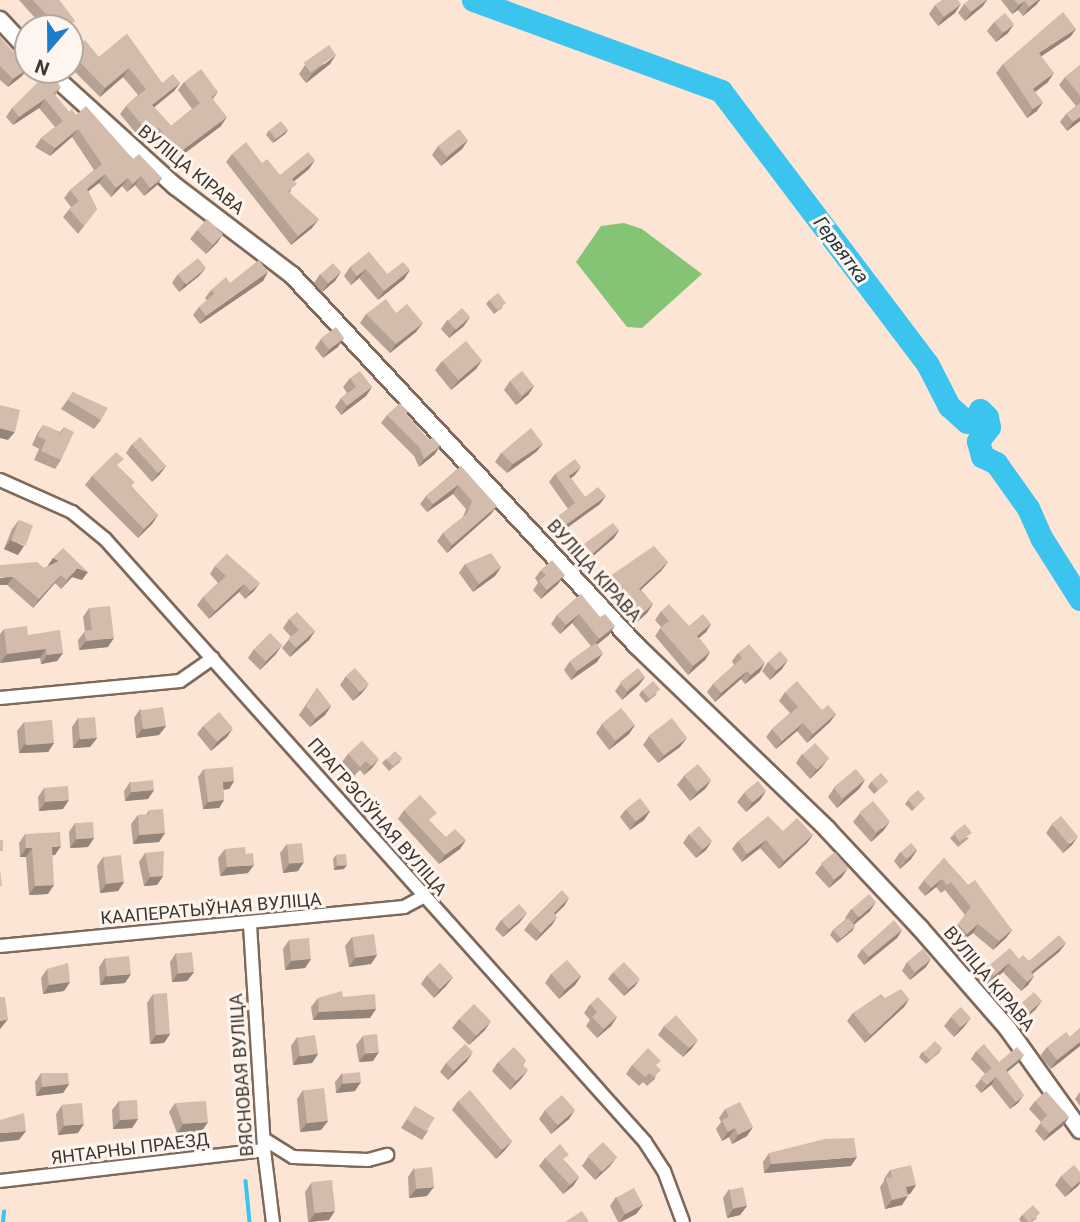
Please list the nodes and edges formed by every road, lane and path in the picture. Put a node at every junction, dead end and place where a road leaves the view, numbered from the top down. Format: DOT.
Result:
graph roads {
  1 [pos="0,20"];
  2 [pos="14,35"];
  3 [pos="63,84"];
  4 [pos="0,480"];
  5 [pos="213,658"];
  6 [pos="0,698"];
  7 [pos="423,897"];
  8 [pos="250,925"];
  9 [pos="0,946"];
  10 [pos="1080,1130"];
  11 [pos="264,1145"];
  12 [pos="387,1155"];
  13 [pos="0,1181"];
  14 [pos="273,1222"];
  15 [pos="683,1222"];
  1 -- 2 [label="street"];
  3 -- 10 [label="street, ВУЛІЦА КІРАВА"];
  4 -- 5 [label="street, ПРАГРЭСІЎНАЯ ВУЛІЦА"];
  5 -- 6 [label="street"];
  5 -- 7 [label="street, ПРАГРЭСІЎНАЯ ВУЛІЦА"];
  7 -- 8 [label="street, КААПЕРАТЫЎНАЯ ВУЛІЦА"];
  7 -- 15 [label="street, ПРАГРЭСІЎНАЯ ВУЛІЦА"];
  8 -- 9 [label="street, КААПЕРАТЫЎНАЯ ВУЛІЦА"];
  8 -- 11 [label="street, ВЯСНОВАЯ ВУЛІЦА"];
  11 -- 12 [label="street"];
  11 -- 13 [label="street, ЯНТАРНЫ ПРАЕЗД"];
  11 -- 14 [label="street, ВЯСНОВАЯ ВУЛІЦА"];
}
